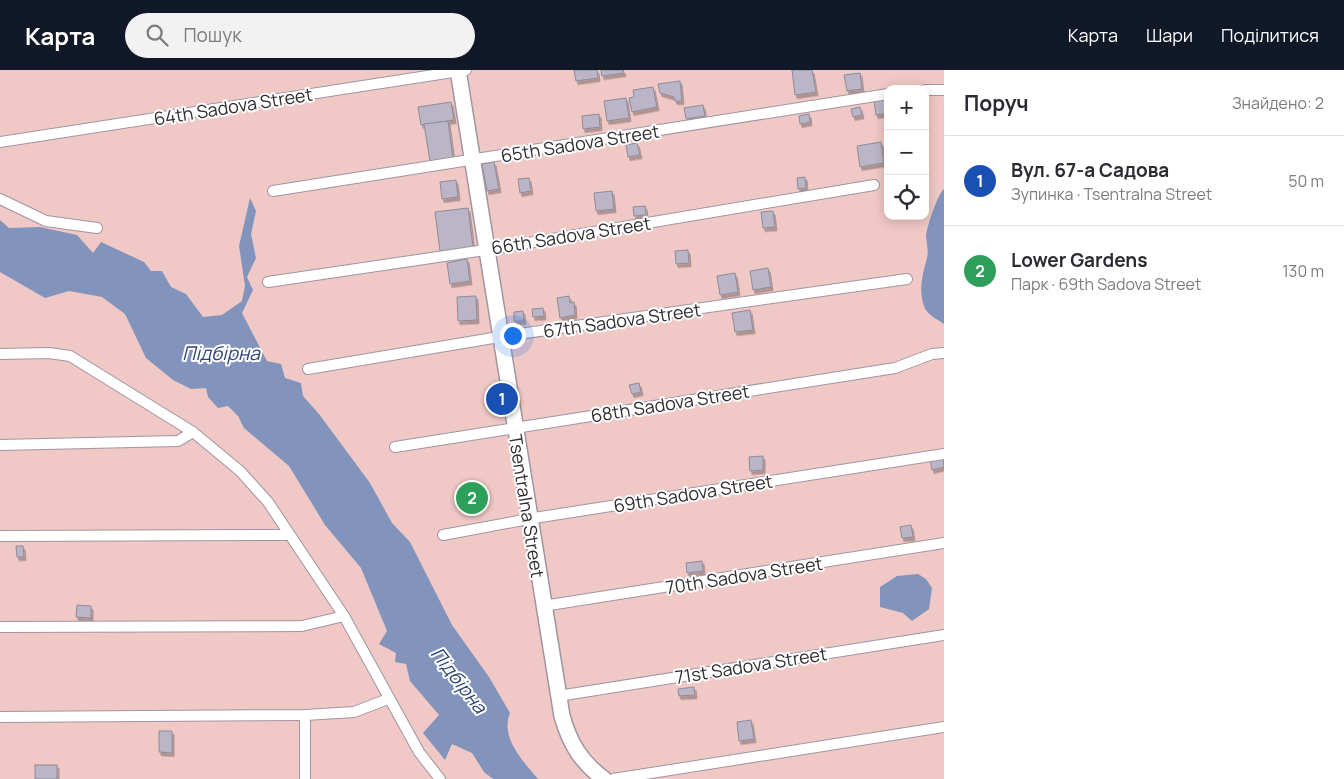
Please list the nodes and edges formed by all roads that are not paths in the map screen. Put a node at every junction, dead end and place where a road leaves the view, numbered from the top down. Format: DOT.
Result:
graph roads {
  1 [pos="460,70"];
  2 [pos="929,90"];
  3 [pos="944,90"];
  4 [pos="884,95"];
  5 [pos="0,142"];
  6 [pos="472,160"];
  7 [pos="874,185"];
  8 [pos="273,191"];
  9 [pos="0,199"];
  10 [pos="98,228"];
  11 [pos="486,250"];
  12 [pos="907,279"];
  13 [pos="268,282"];
  14 [pos="500,337"];
  15 [pos="944,353"];
  16 [pos="0,354"];
  17 [pos="308,369"];
  18 [pos="514,428"];
  19 [pos="193,432"];
  20 [pos="0,445"];
  21 [pos="395,447"];
  22 [pos="944,454"];
  23 [pos="529,518"];
  24 [pos="443,534"];
  25 [pos="289,535"];
  26 [pos="0,536"];
  27 [pos="944,543"];
  28 [pos="543,606"];
  29 [pos="344,616"];
  30 [pos="0,627"];
  31 [pos="944,635"];
  32 [pos="558,696"];
  33 [pos="388,699"];
  34 [pos="305,715"];
  35 [pos="0,717"];
  36 [pos="944,727"];
  37 [pos="305,779"];
  38 [pos="440,779"];
  39 [pos="604,779"];
  40 [pos="613,779"];
  1 -- 5 [label="street, 64th Sadova Street"];
  1 -- 6 [label="street, Tsentralna Street"];
  2 -- 3 [label="street"];
  4 -- 6 [label="street, 65th Sadova Street"];
  6 -- 8 [label="street, 65th Sadova Street"];
  6 -- 11 [label="street, Tsentralna Street"];
  7 -- 11 [label="street, 66th Sadova Street"];
  9 -- 10 [label="street"];
  11 -- 13 [label="street, 66th Sadova Street"];
  11 -- 14 [label="street, Tsentralna Street"];
  12 -- 14 [label="street, 67th Sadova Street"];
  14 -- 17 [label="street, 67th Sadova Street"];
  14 -- 18 [label="street, Tsentralna Street"];
  15 -- 18 [label="street, 68th Sadova Street"];
  16 -- 19 [label="street"];
  18 -- 21 [label="street, 68th Sadova Street"];
  18 -- 23 [label="street, Tsentralna Street"];
  19 -- 20 [label="street"];
  19 -- 25 [label="street"];
  22 -- 23 [label="street, 69th Sadova Street"];
  23 -- 24 [label="street, 69th Sadova Street"];
  23 -- 28 [label="street, Tsentralna Street"];
  25 -- 26 [label="street"];
  25 -- 29 [label="street"];
  27 -- 28 [label="street, 70th Sadova Street"];
  28 -- 32 [label="street, Tsentralna Street"];
  29 -- 30 [label="street"];
  29 -- 33 [label="street"];
  31 -- 32 [label="street, 71st Sadova Street"];
  32 -- 39 [label="street, Tsentralna Street"];
  33 -- 34 [label="street"];
  33 -- 38 [label="street"];
  34 -- 35 [label="street"];
  34 -- 37 [label="street"];
  36 -- 40 [label="street"];
}
